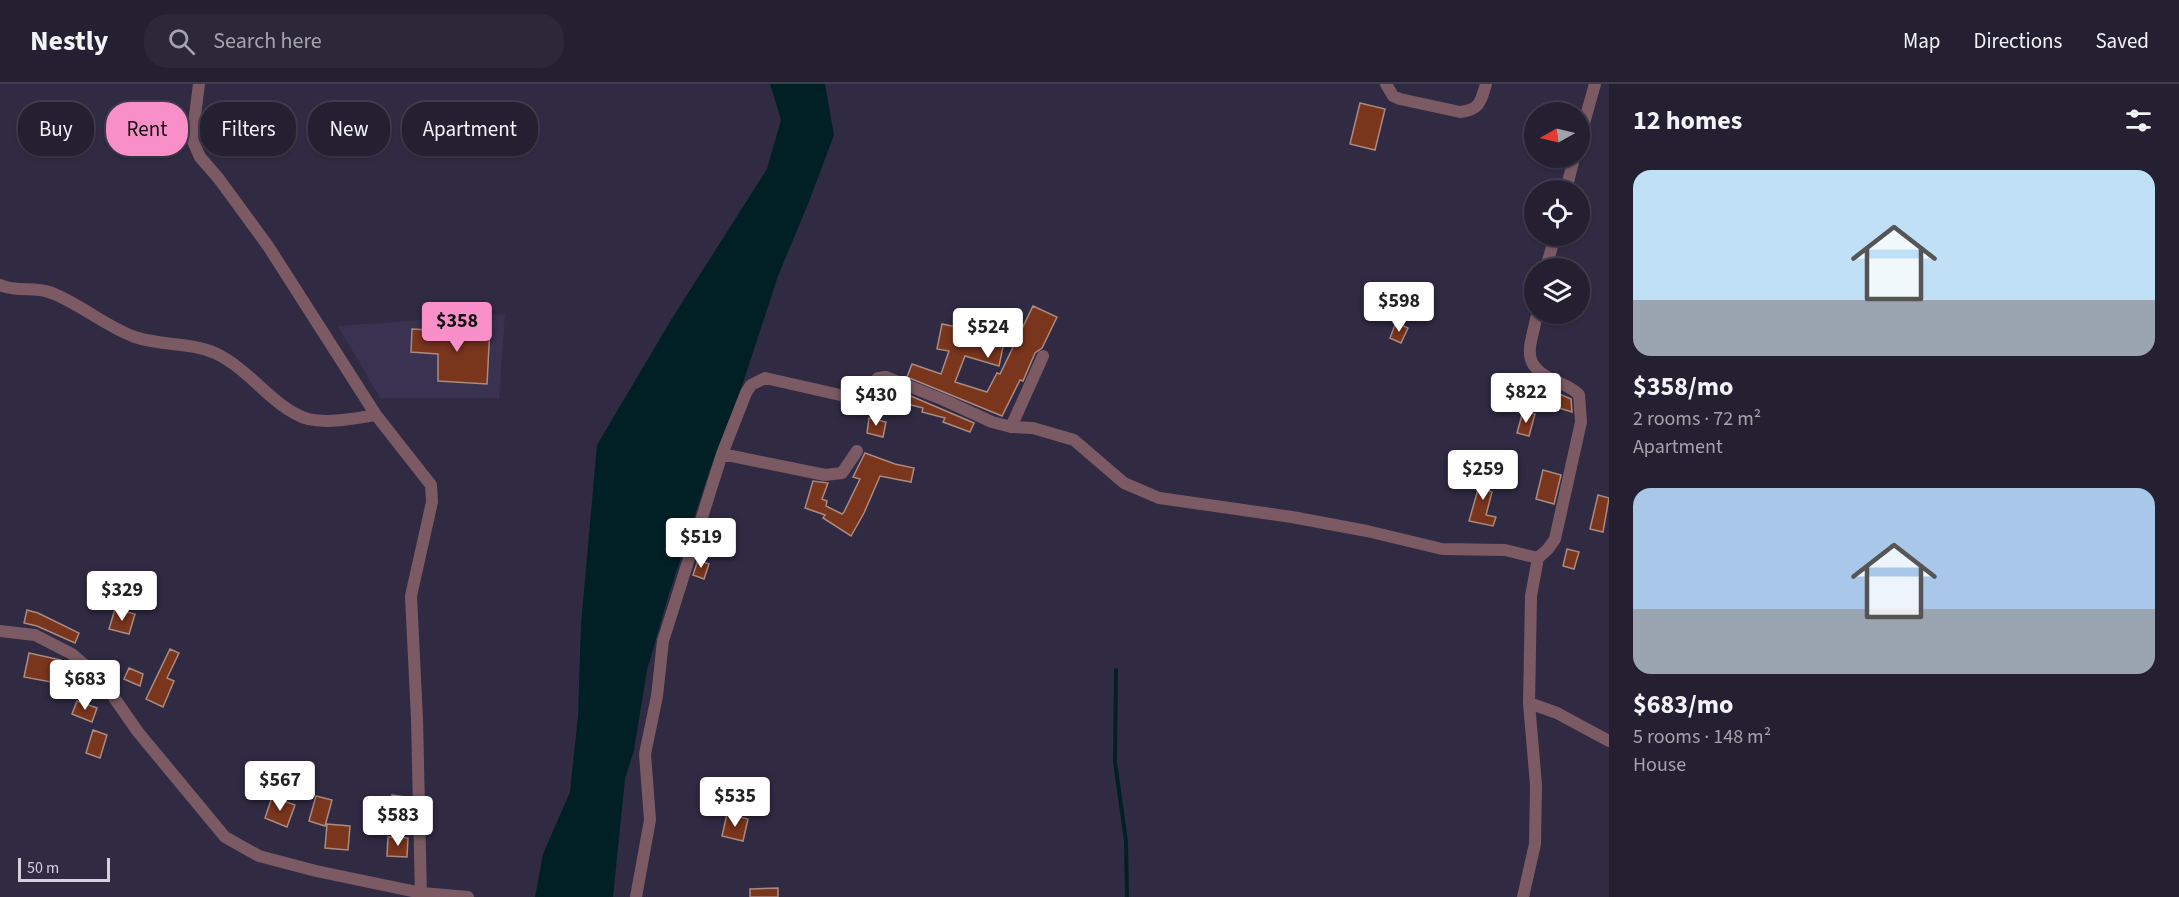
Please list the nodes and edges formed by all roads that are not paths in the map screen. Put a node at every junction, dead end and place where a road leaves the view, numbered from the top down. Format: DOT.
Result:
graph roads {
  1 [pos="199,84"];
  2 [pos="1386,84"];
  3 [pos="1486,84"];
  4 [pos="1595,84"];
  5 [pos="1590,102"];
  6 [pos="0,285"];
  7 [pos="1535,324"];
  8 [pos="1043,356"];
  9 [pos="376,415"];
  10 [pos="1011,427"];
  11 [pos="857,451"];
  12 [pos="722,454"];
  13 [pos="1538,558"];
  14 [pos="0,631"];
  15 [pos="1529,703"];
  16 [pos="1609,741"];
  17 [pos="421,895"];
  18 [pos="468,897"];
  19 [pos="636,897"];
  20 [pos="1523,897"];
  1 -- 9 [label="street"];
  2 -- 3 [label="street"];
  4 -- 5 [label="street"];
  6 -- 9 [label="street"];
  7 -- 13 [label="street"];
  8 -- 10 [label="street"];
  9 -- 17 [label="street"];
  10 -- 12 [label="street"];
  10 -- 13 [label="street"];
  11 -- 12 [label="street"];
  12 -- 19 [label="street"];
  13 -- 15 [label="street"];
  14 -- 17 [label="street"];
  15 -- 16 [label="street"];
  15 -- 20 [label="street"];
  17 -- 18 [label="street"];
}
